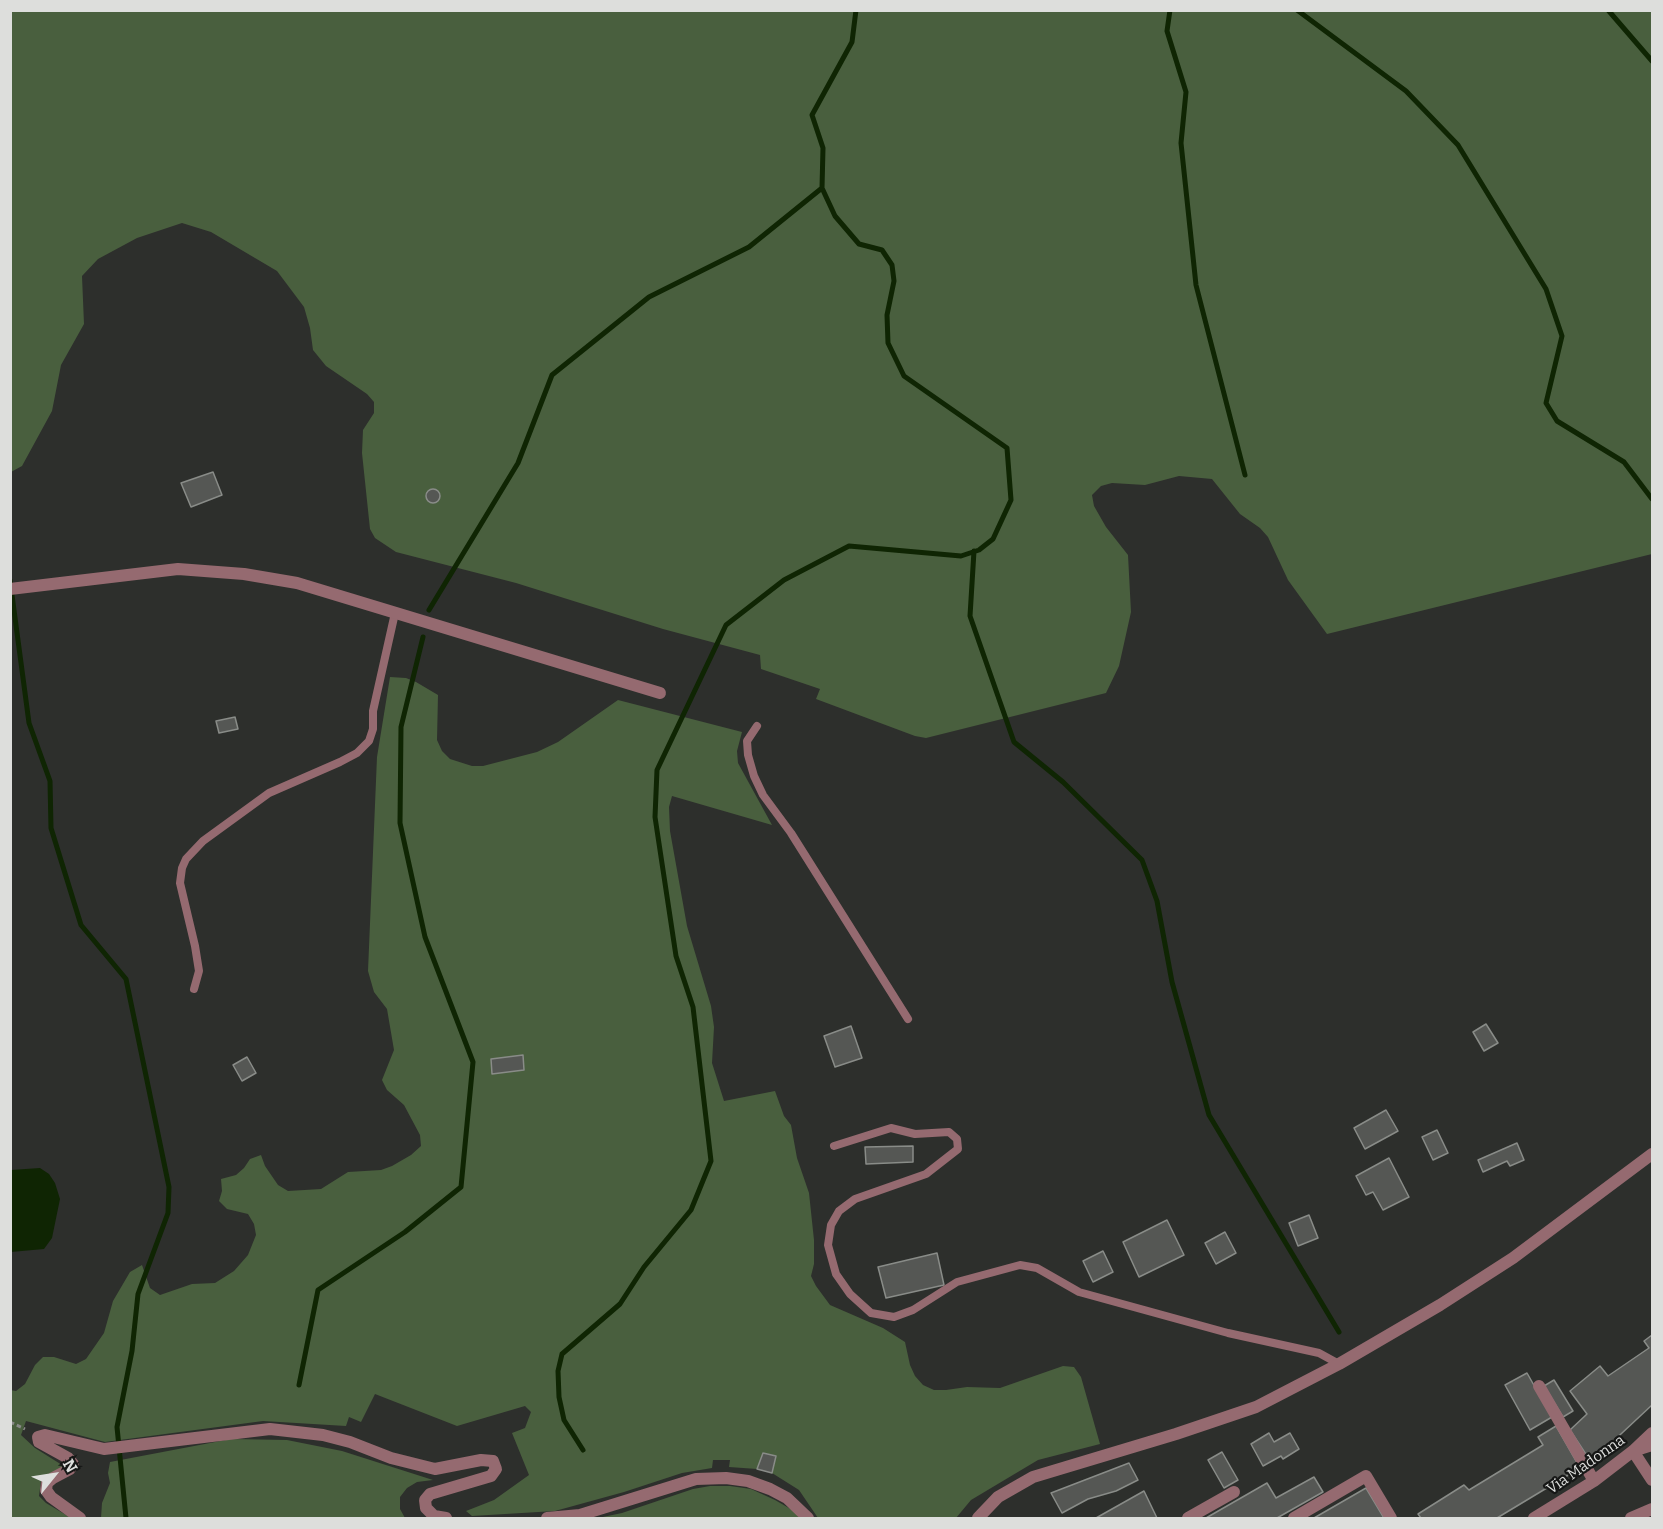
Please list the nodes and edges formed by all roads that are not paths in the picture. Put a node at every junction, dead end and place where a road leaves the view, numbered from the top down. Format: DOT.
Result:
graph roads {
  1 [pos="10,589"];
  2 [pos="395,613"];
  3 [pos="660,693"];
  4 [pos="757,726"];
  5 [pos="194,988"];
  6 [pos="908,1019"];
  7 [pos="834,1146"];
  8 [pos="1653,1154"];
  9 [pos="1339,1364"];
  10 [pos="1539,1386"];
  11 [pos="1653,1433"];
  12 [pos="1653,1446"];
  13 [pos="1633,1451"];
  14 [pos="1653,1480"];
  15 [pos="1594,1481"];
  16 [pos="1234,1492"];
  17 [pos="1653,1509"];
  18 [pos="80,1518"];
  19 [pos="446,1518"];
  20 [pos="547,1518"];
  21 [pos="808,1518"];
  22 [pos="978,1518"];
  23 [pos="1188,1518"];
  24 [pos="1294,1518"];
  25 [pos="1391,1518"];
  26 [pos="1534,1518"];
  27 [pos="1630,1518"];
  1 -- 2 [label="street"];
  2 -- 3 [label="street"];
  2 -- 5 [label="lane"];
  4 -- 6 [label="lane"];
  7 -- 9 [label="lane"];
  8 -- 9 [label="street"];
  9 -- 22 [label="street"];
  10 -- 15 [label="street"];
  11 -- 13 [label="street, Via Madonna"];
  12 -- 13 [label="street"];
  13 -- 14 [label="street"];
  13 -- 15 [label="street, Via Madonna"];
  15 -- 26 [label="street, Via Madonna"];
  16 -- 23 [label="street"];
  17 -- 27 [label="street"];
  18 -- 19 [label="street"];
  20 -- 21 [label="street"];
  24 -- 25 [label="street"];
}
